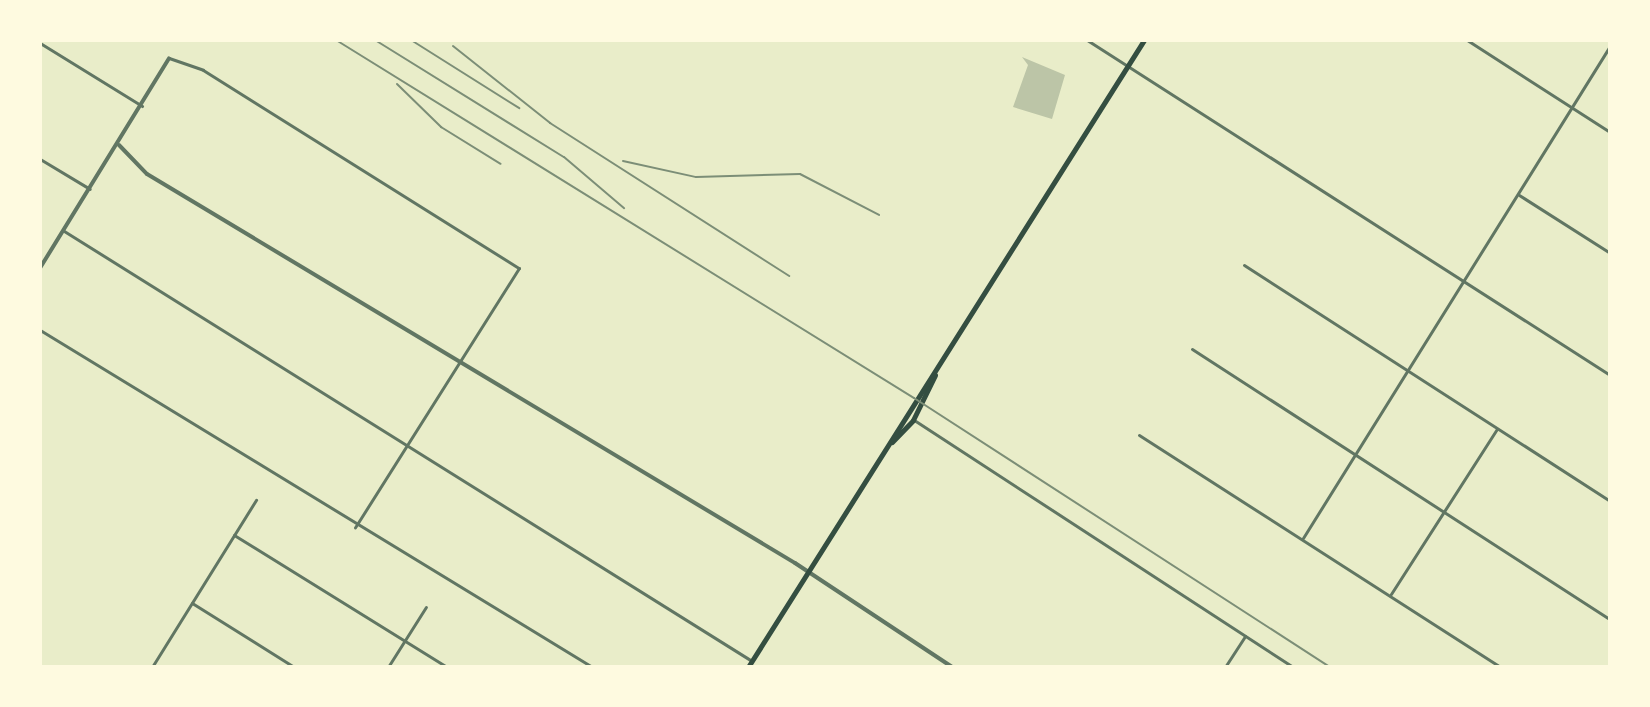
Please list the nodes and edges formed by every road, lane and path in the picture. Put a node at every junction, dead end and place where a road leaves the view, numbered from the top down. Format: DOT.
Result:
graph roads {
  1 [pos="1087,40"];
  2 [pos="1144,40"];
  3 [pos="1467,40"];
  4 [pos="40,43"];
  5 [pos="1610,46"];
  6 [pos="169,58"];
  7 [pos="1128,65"];
  8 [pos="142,106"];
  9 [pos="1572,107"];
  10 [pos="1610,132"];
  11 [pos="119,145"];
  12 [pos="40,159"];
  13 [pos="90,189"];
  14 [pos="1519,195"];
  15 [pos="64,231"];
  16 [pos="1610,253"];
  17 [pos="1244,265"];
  18 [pos="40,268"];
  19 [pos="1463,281"];
  20 [pos="40,330"];
  21 [pos="1192,349"];
  22 [pos="460,364"];
  23 [pos="1407,371"];
  24 [pos="935,375"];
  25 [pos="1610,375"];
  26 [pos="913,420"];
  27 [pos="1497,429"];
  28 [pos="1139,435"];
  29 [pos="892,442"];
  30 [pos="407,446"];
  31 [pos="1357,455"];
  32 [pos="256,500"];
  33 [pos="1610,501"];
  34 [pos="1444,512"];
  35 [pos="355,527"];
  36 [pos="234,535"];
  37 [pos="1303,538"];
  38 [pos="807,574"];
  39 [pos="1390,595"];
  40 [pos="192,603"];
  41 [pos="426,607"];
  42 [pos="1610,619"];
  43 [pos="1245,636"];
  44 [pos="405,641"];
  45 [pos="752,661"];
  46 [pos="152,667"];
  47 [pos="294,667"];
  48 [pos="388,667"];
  49 [pos="447,667"];
  50 [pos="592,667"];
  51 [pos="748,667"];
  52 [pos="952,667"];
  53 [pos="1225,667"];
  54 [pos="1293,667"];
  55 [pos="1500,667"];
  1 -- 7 [label="street"];
  2 -- 7 [label="main road"];
  3 -- 9 [label="street"];
  4 -- 8 [label="street"];
  5 -- 9 [label="street"];
  6 -- 8 [label="street"];
  6 -- 22 [label="street"];
  7 -- 19 [label="street"];
  7 -- 24 [label="main road"];
  8 -- 11 [label="street"];
  9 -- 10 [label="street"];
  9 -- 14 [label="street"];
  11 -- 13 [label="street"];
  11 -- 22 [label="street"];
  12 -- 13 [label="street"];
  13 -- 15 [label="street"];
  14 -- 16 [label="street"];
  14 -- 19 [label="street"];
  15 -- 18 [label="street"];
  15 -- 30 [label="street"];
  17 -- 23 [label="street"];
  19 -- 23 [label="street"];
  19 -- 25 [label="street"];
  20 -- 35 [label="street"];
  21 -- 31 [label="street"];
  22 -- 30 [label="street"];
  22 -- 38 [label="street"];
  23 -- 27 [label="street"];
  23 -- 31 [label="street"];
  24 -- 26 [label="main road"];
  24 -- 29 [label="main road"];
  26 -- 29 [label="main road"];
  26 -- 43 [label="street"];
  27 -- 33 [label="street"];
  27 -- 34 [label="street"];
  28 -- 37 [label="street"];
  29 -- 38 [label="main road"];
  30 -- 35 [label="street"];
  30 -- 45 [label="street"];
  31 -- 34 [label="street"];
  31 -- 37 [label="street"];
  32 -- 36 [label="street"];
  34 -- 39 [label="street"];
  34 -- 42 [label="street"];
  35 -- 50 [label="street"];
  36 -- 40 [label="street"];
  36 -- 44 [label="street"];
  37 -- 39 [label="street"];
  38 -- 45 [label="main road"];
  38 -- 52 [label="street"];
  39 -- 55 [label="street"];
  40 -- 46 [label="street"];
  40 -- 47 [label="street"];
  41 -- 44 [label="street"];
  43 -- 53 [label="street"];
  43 -- 54 [label="street"];
  44 -- 48 [label="street"];
  44 -- 49 [label="street"];
  45 -- 51 [label="main road"];
}
